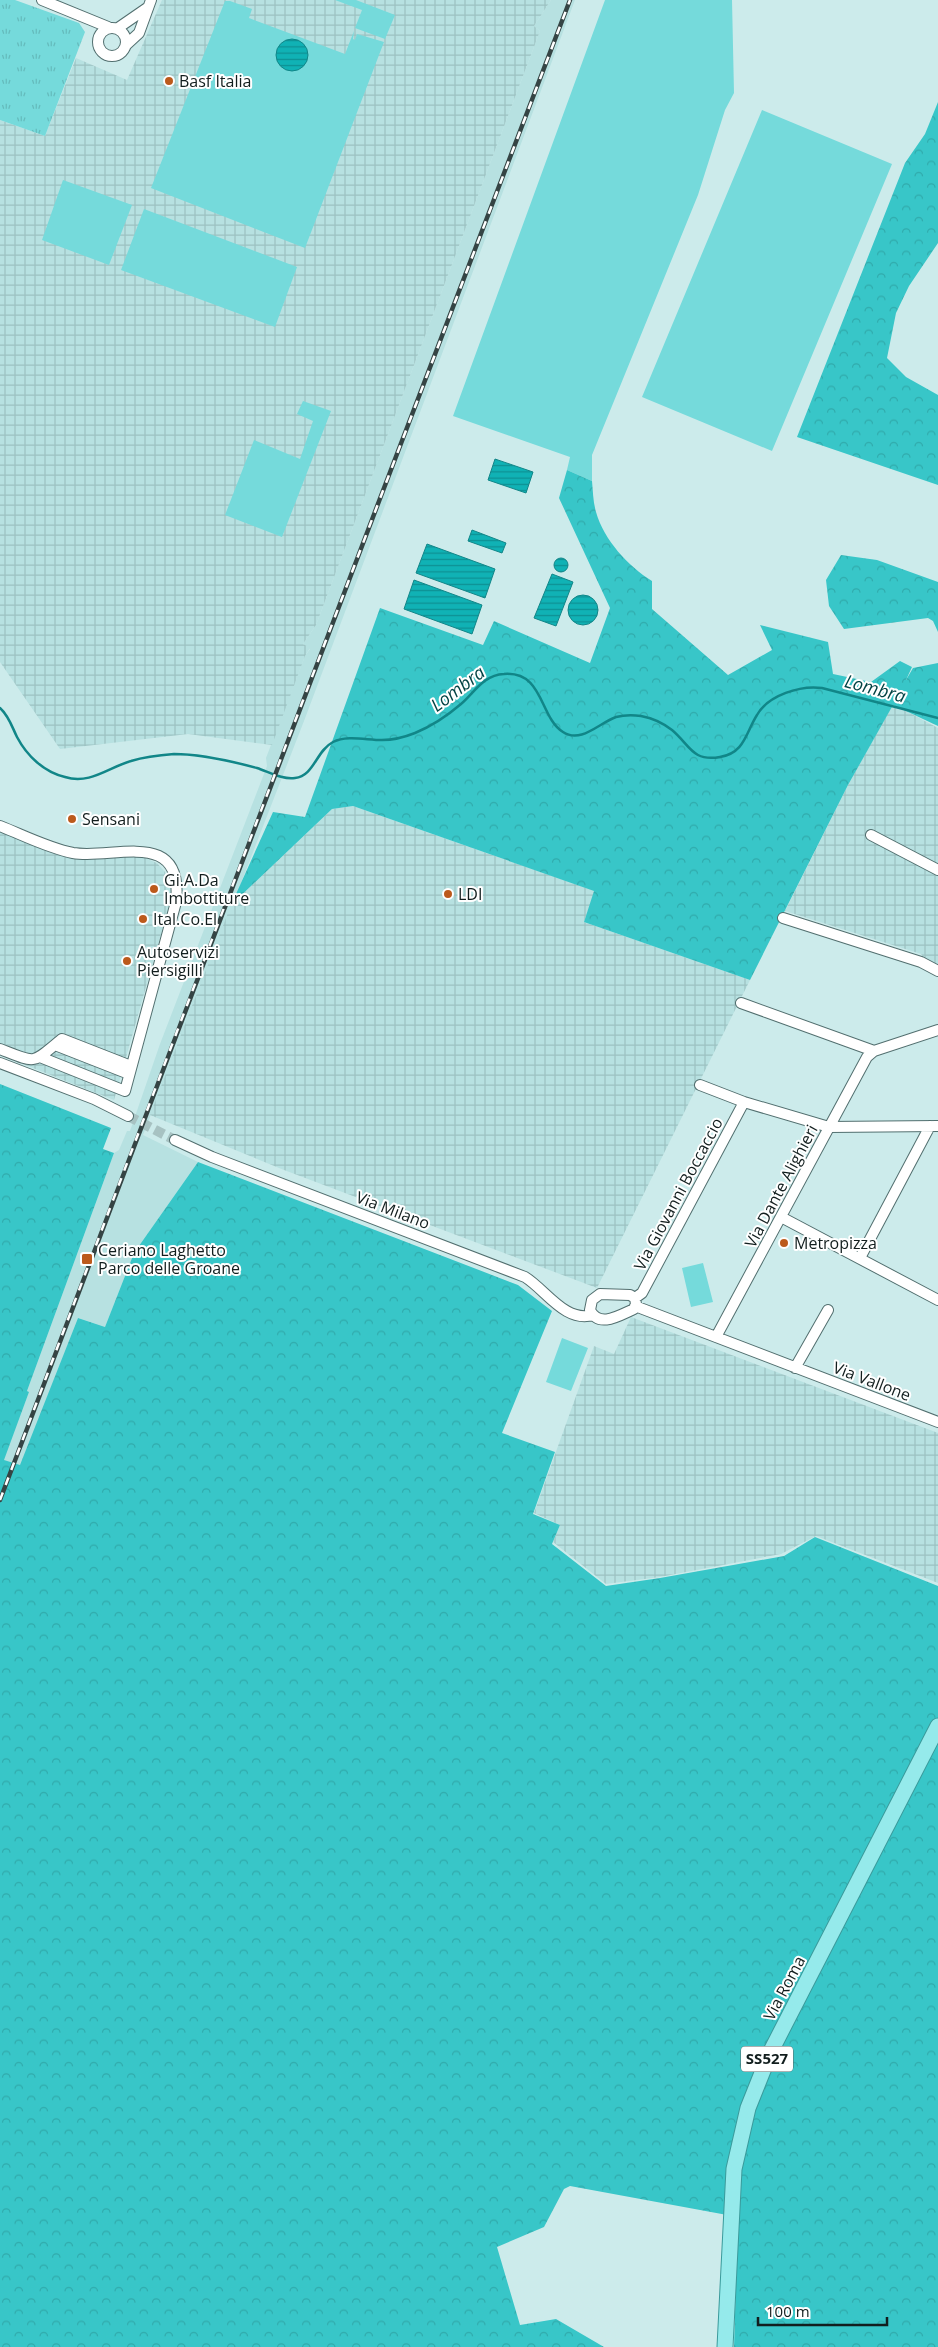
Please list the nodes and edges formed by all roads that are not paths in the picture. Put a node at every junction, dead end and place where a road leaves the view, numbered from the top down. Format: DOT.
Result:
graph roads {
  1 [pos="42,0"];
  2 [pos="149,4"];
  3 [pos="83,16"];
  4 [pos="113,28"];
  5 [pos="98,36"];
  6 [pos="126,45"];
  7 [pos="0,826"];
  8 [pos="871,836"];
  9 [pos="938,870"];
  10 [pos="783,918"];
  11 [pos="938,971"];
  12 [pos="741,1003"];
  13 [pos="938,1030"];
  14 [pos="0,1049"];
  15 [pos="874,1051"];
  16 [pos="40,1057"];
  17 [pos="0,1063"];
  18 [pos="130,1070"];
  19 [pos="700,1085"];
  20 [pos="744,1102"];
  21 [pos="128,1116"];
  22 [pos="934,1126"];
  23 [pos="829,1127"];
  24 [pos="174,1140"];
  25 [pos="781,1217"];
  26 [pos="860,1258"];
  27 [pos="938,1300"];
  28 [pos="635,1302"];
  29 [pos="828,1310"];
  30 [pos="593,1315"];
  31 [pos="716,1337"];
  32 [pos="796,1368"];
  33 [pos="938,1422"];
  34 [pos="938,1726"];
  35 [pos="725,2347"];
  1 -- 3 [label="street"];
  2 -- 4 [label="street"];
  2 -- 6 [label="street"];
  3 -- 4 [label="street"];
  3 -- 5 [label="street"];
  4 -- 5 [label="street"];
  4 -- 6 [label="street"];
  5 -- 6 [label="street"];
  7 -- 18 [label="street"];
  8 -- 9 [label="street"];
  10 -- 11 [label="street"];
  12 -- 15 [label="street"];
  13 -- 15 [label="street"];
  14 -- 16 [label="street"];
  15 -- 23 [label="street, Via Dante Alighieri"];
  16 -- 18 [label="street"];
  16 -- 18 [label="street"];
  17 -- 21 [label="street"];
  19 -- 20 [label="street"];
  20 -- 23 [label="street"];
  20 -- 28 [label="street, Via Giovanni Boccaccio"];
  22 -- 23 [label="street"];
  22 -- 26 [label="street"];
  23 -- 25 [label="street, Via Dante Alighieri"];
  24 -- 30 [label="street, Via Milano"];
  25 -- 26 [label="street"];
  25 -- 31 [label="street, Via Dante Alighieri"];
  26 -- 27 [label="street"];
  28 -- 30 [label="street, Via Milano"];
  28 -- 30 [label="street"];
  28 -- 31 [label="street"];
  29 -- 32 [label="street"];
  31 -- 32 [label="street, Via Vallone"];
  32 -- 33 [label="street, Via Vallone"];
  34 -- 35 [label="main road, Via Roma / SS527"];
}
